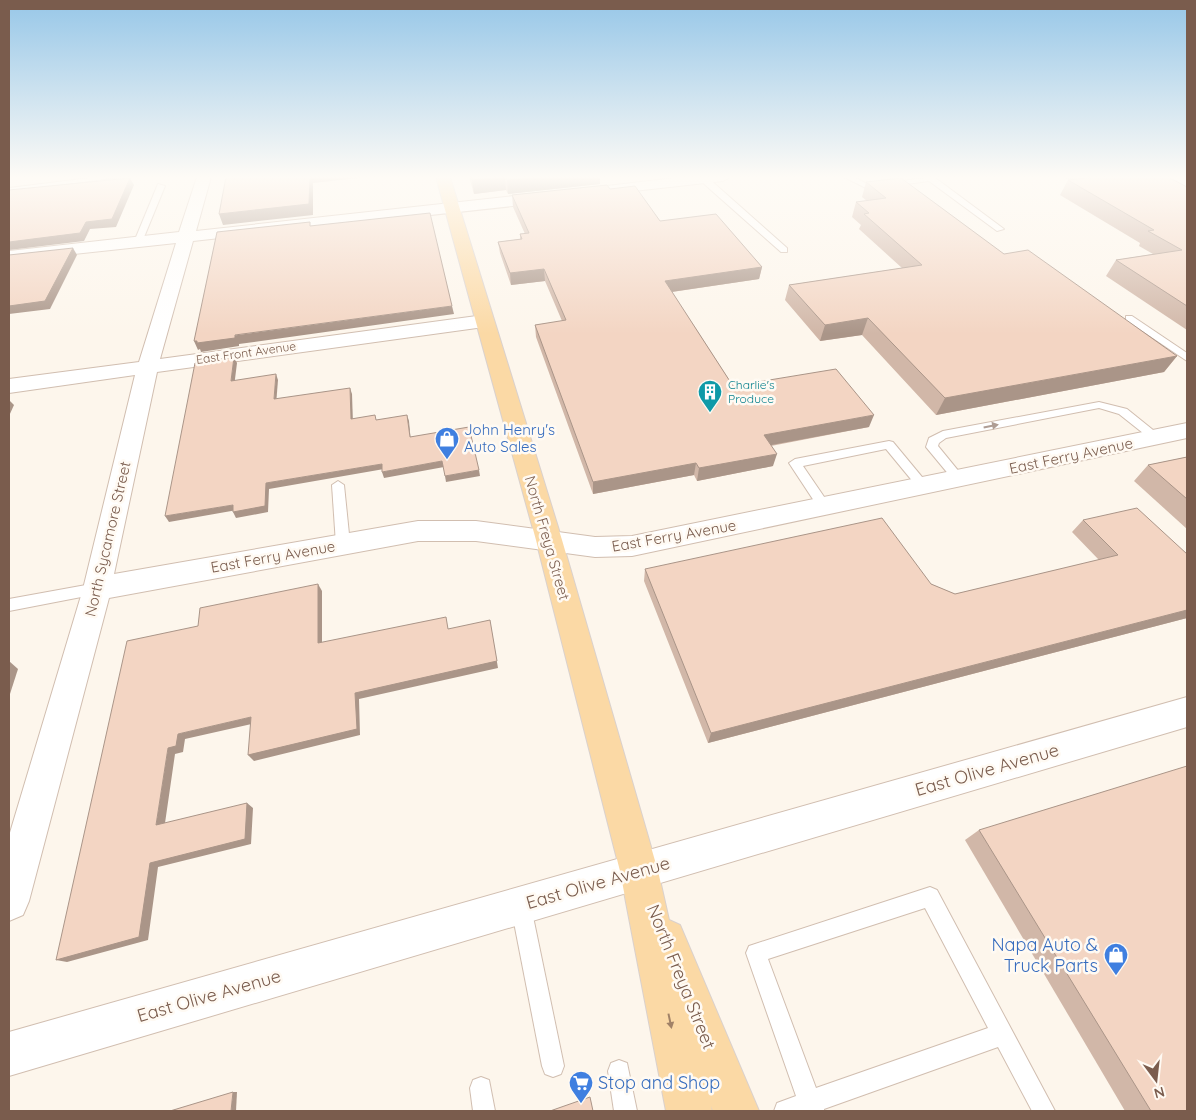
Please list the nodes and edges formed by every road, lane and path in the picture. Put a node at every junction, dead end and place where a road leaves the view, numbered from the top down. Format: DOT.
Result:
graph roads {
  1 [pos="143,229"];
  2 [pos="189,229"];
  3 [pos="258,229"];
  4 [pos="458,229"];
  5 [pos="763,229"];
  6 [pos="187,237"];
  7 [pos="138,242"];
  8 [pos="784,250"];
  9 [pos="9,256"];
  10 [pos="1130,318"];
  11 [pos="484,321"];
  12 [pos="1187,358"];
  13 [pos="148,366"];
  14 [pos="9,386"];
  15 [pos="1187,431"];
  16 [pos="1157,438"];
  17 [pos="959,479"];
  18 [pos="338,485"];
  19 [pos="923,486"];
  20 [pos="824,507"];
  21 [pos="549,540"];
  22 [pos="343,544"];
  23 [pos="98,589"];
  24 [pos="9,606"];
  25 [pos="1187,712"];
  26 [pos="638,871"];
  27 [pos="9,901"];
  28 [pos="520,906"];
  29 [pos="1003,1034"];
  30 [pos="9,1054"];
  31 [pos="553,1066"];
  32 [pos="619,1070"];
  33 [pos="481,1088"];
  34 [pos="812,1107"];
  35 [pos="625,1110"];
  36 [pos="484,1111"];
  37 [pos="689,1111"];
  38 [pos="736,1111"];
  39 [pos="785,1111"];
  40 [pos="1044,1111"];
  1 -- 7 [label="lane"];
  2 -- 6 [label="street, North Sycamore Street"];
  3 -- 6 [label="street"];
  4 -- 11 [label="main road, North Freya Street"];
  5 -- 8 [label="lane"];
  6 -- 7 [label="street"];
  6 -- 13 [label="street, North Sycamore Street"];
  7 -- 9 [label="street"];
  10 -- 12 [label="lane"];
  11 -- 13 [label="street, East Front Avenue"];
  11 -- 21 [label="main road, North Freya Street"];
  13 -- 14 [label="street, East Front Avenue"];
  13 -- 23 [label="street, North Sycamore Street"];
  15 -- 16 [label="street, East Ferry Avenue"];
  16 -- 17 [label="street, East Ferry Avenue"];
  17 -- 16 [label="lane, one-way"];
  17 -- 19 [label="street, East Ferry Avenue"];
  18 -- 22 [label="lane"];
  19 -- 20 [label="street, East Ferry Avenue"];
  19 -- 20 [label="lane"];
  20 -- 21 [label="street, East Ferry Avenue"];
  21 -- 22 [label="street, East Ferry Avenue"];
  21 -- 26 [label="main road, North Freya Street"];
  22 -- 23 [label="street, East Ferry Avenue"];
  23 -- 24 [label="lane"];
  23 -- 27 [label="street, North Sycamore Street"];
  25 -- 26 [label="street, East Olive Avenue"];
  26 -- 28 [label="street, East Olive Avenue"];
  26 -- 37 [label="main road, North Freya Street, one-way"];
  26 -- 38 [label="main road, North Freya Street"];
  28 -- 30 [label="street, East Olive Avenue"];
  28 -- 31 [label="lane"];
  29 -- 34 [label="lane"];
  29 -- 34 [label="lane"];
  29 -- 40 [label="lane"];
  32 -- 35 [label="lane"];
  33 -- 36 [label="lane"];
  34 -- 39 [label="lane"];
}
